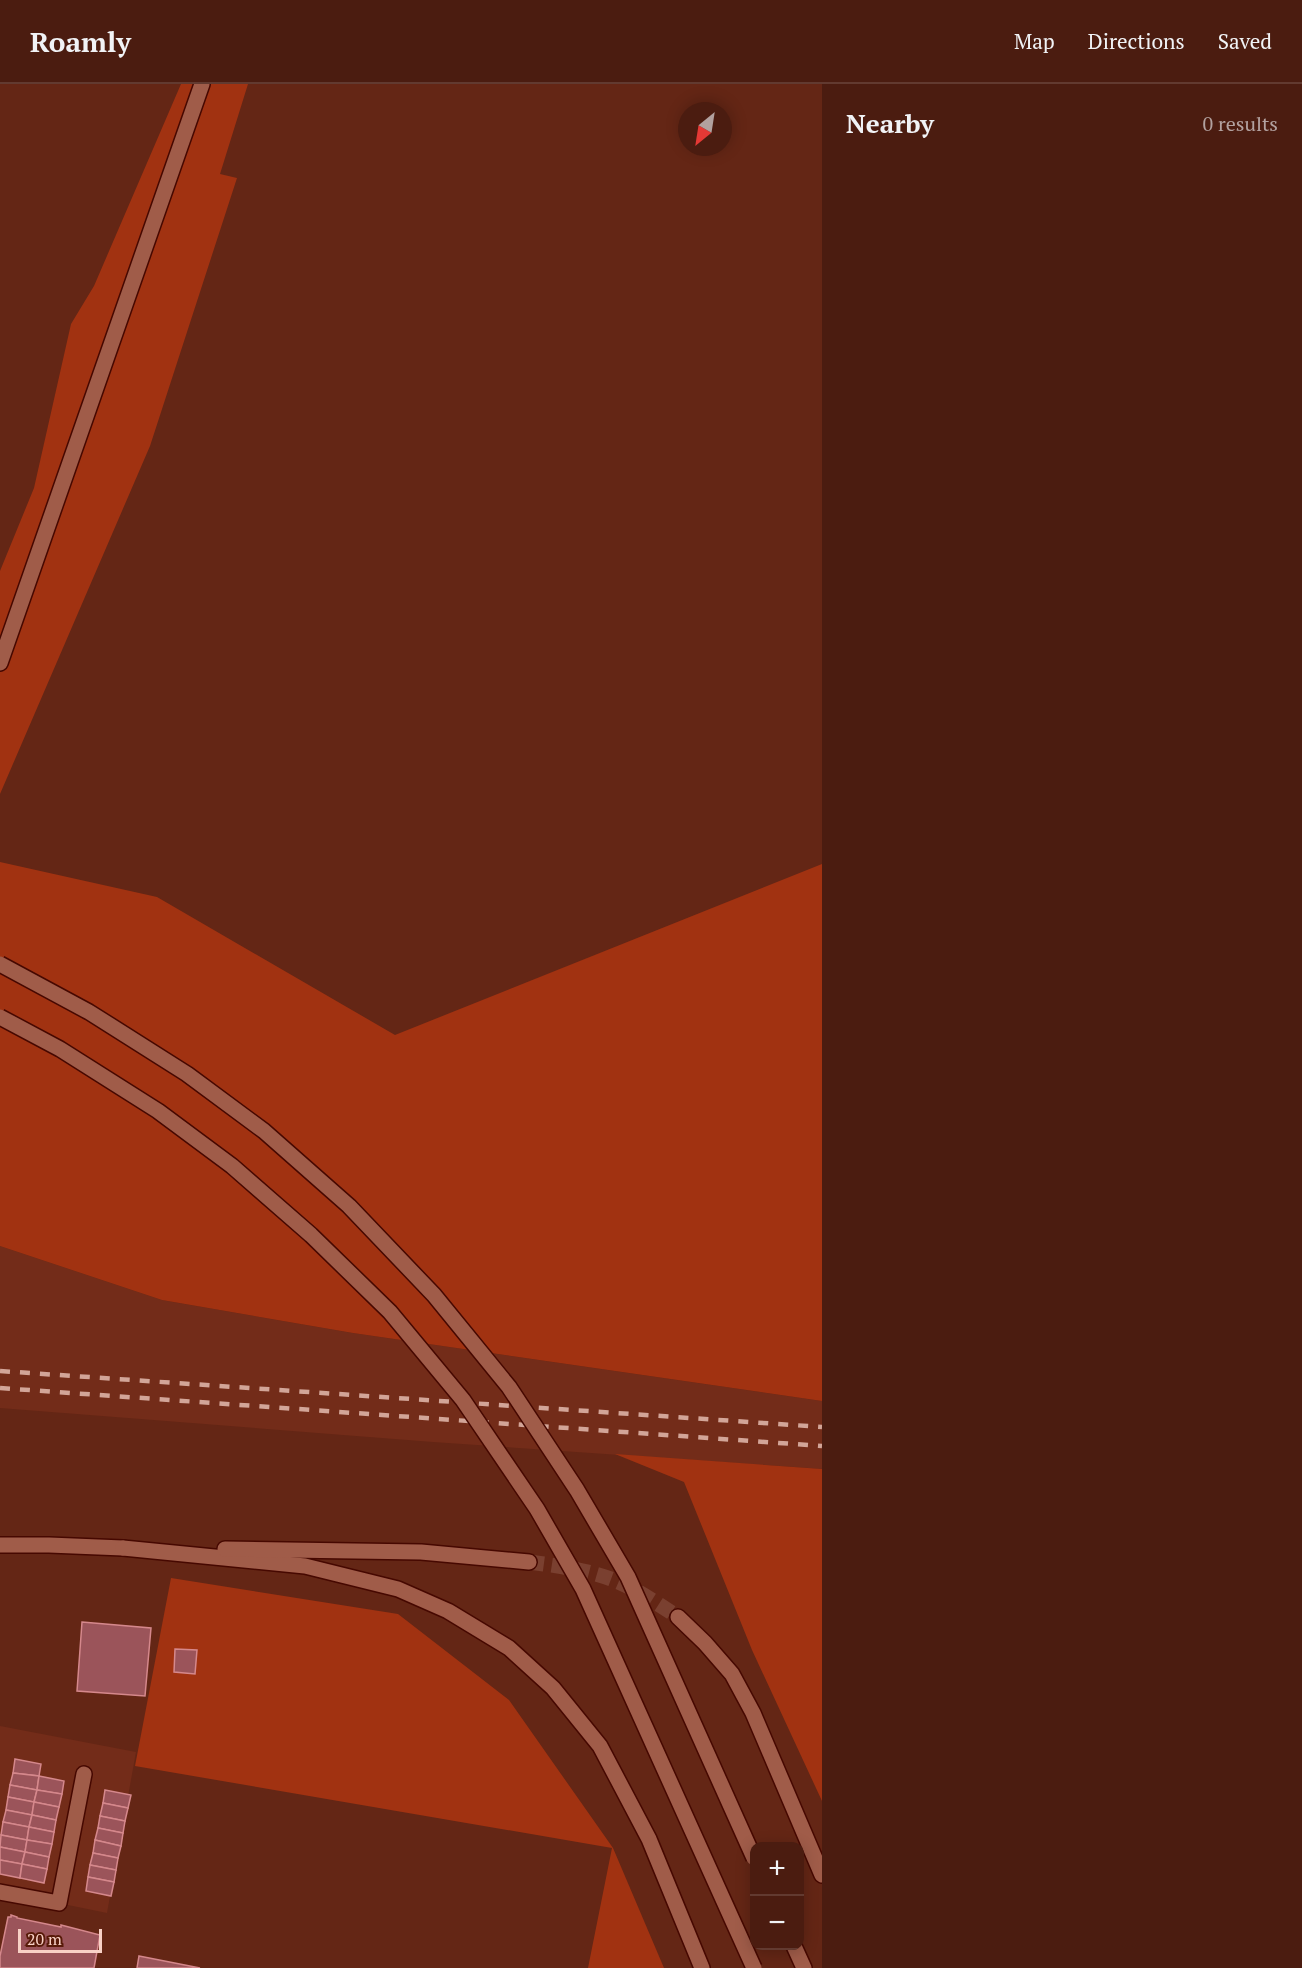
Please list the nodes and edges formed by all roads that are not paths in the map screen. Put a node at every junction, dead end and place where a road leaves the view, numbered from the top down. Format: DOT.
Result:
graph roads {
  1 [pos="202,84"];
  2 [pos="0,663"];
  3 [pos="0,964"];
  4 [pos="0,1017"];
  5 [pos="0,1545"];
  6 [pos="123,1548"];
  7 [pos="529,1562"];
  8 [pos="678,1617"];
  9 [pos="84,1774"];
  10 [pos="750,1849"];
  11 [pos="822,1875"];
  12 [pos="0,1892"];
  13 [pos="702,1968"];
  14 [pos="754,1968"];
  1 -- 2 [label="main road"];
  3 -- 10 [label="main road, bridge"];
  4 -- 14 [label="main road, bridge"];
  5 -- 6 [label="main road"];
  6 -- 7 [label="main road"];
  6 -- 13 [label="main road"];
  8 -- 11 [label="main road"];
  9 -- 12 [label="main road"];
}
